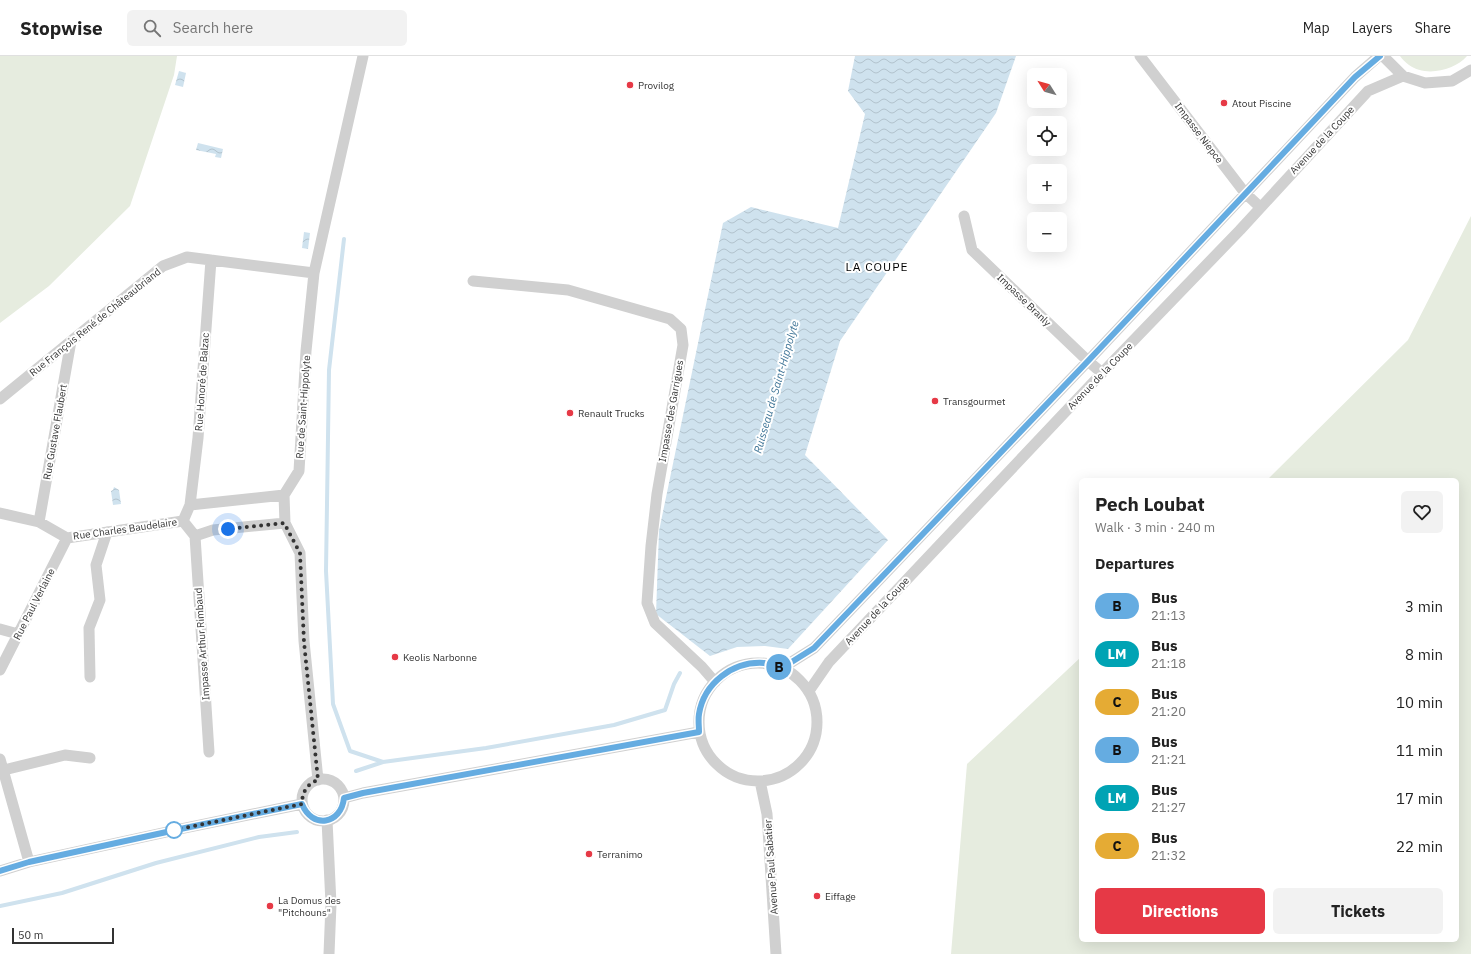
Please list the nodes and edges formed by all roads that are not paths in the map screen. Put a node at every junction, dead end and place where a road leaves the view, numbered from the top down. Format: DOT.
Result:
graph roads {
  1 [pos="363,56"];
  2 [pos="1140,56"];
  3 [pos="1380,56"];
  4 [pos="1383,56"];
  5 [pos="1471,70"];
  6 [pos="1403,76"];
  7 [pos="1245,193"];
  8 [pos="1260,207"];
  9 [pos="964,216"];
  10 [pos="211,260"];
  11 [pos="314,273"];
  12 [pos="473,281"];
  13 [pos="71,341"];
  14 [pos="1088,361"];
  15 [pos="1102,373"];
  16 [pos="0,399"];
  17 [pos="284,495"];
  18 [pos="190,505"];
  19 [pos="0,513"];
  20 [pos="183,521"];
  21 [pos="39,522"];
  22 [pos="284,523"];
  23 [pos="107,532"];
  24 [pos="195,536"];
  25 [pos="67,538"];
  26 [pos="0,629"];
  27 [pos="18,634"];
  28 [pos="782,668"];
  29 [pos="0,670"];
  30 [pos="90,677"];
  31 [pos="715,682"];
  32 [pos="809,691"];
  33 [pos="699,732"];
  34 [pos="209,752"];
  35 [pos="90,758"];
  36 [pos="2,765"];
  37 [pos="318,780"];
  38 [pos="760,781"];
  39 [pos="344,798"];
  40 [pos="302,804"];
  41 [pos="327,820"];
  42 [pos="29,862"];
  43 [pos="0,871"];
  44 [pos="329,954"];
  45 [pos="776,954"];
  1 -- 11 [label="street, Rue de Saint-Hippolyte"];
  2 -- 7 [label="street, Impasse Niepce"];
  3 -- 7 [label="street, Avenue de la Coupe"];
  4 -- 6 [label="street"];
  5 -- 6 [label="street"];
  6 -- 8 [label="street, Avenue de la Coupe"];
  7 -- 8 [label="street, Impasse Niepce"];
  7 -- 14 [label="street, Avenue de la Coupe"];
  8 -- 15 [label="street, Avenue de la Coupe"];
  9 -- 14 [label="street, Impasse Branly"];
  10 -- 11 [label="street, Rue François René de Châteaubriand"];
  10 -- 13 [label="street, Rue François René de Châteaubriand"];
  10 -- 18 [label="street, Rue Honoré de Balzac"];
  11 -- 17 [label="street, Rue de Saint-Hippolyte"];
  12 -- 31 [label="street, Impasse des Garrigues"];
  13 -- 16 [label="street, Rue François René de Châteaubriand"];
  13 -- 21 [label="street, Rue Gustave Flaubert"];
  14 -- 15 [label="street, Impasse Branly"];
  14 -- 28 [label="street, Avenue de la Coupe"];
  15 -- 32 [label="street, Avenue de la Coupe"];
  17 -- 18 [label="street"];
  17 -- 22 [label="street"];
  18 -- 20 [label="street, Rue Charles Baudelaire"];
  19 -- 21 [label="street"];
  20 -- 23 [label="street, Rue Charles Baudelaire"];
  20 -- 24 [label="street, Rue Charles Baudelaire"];
  21 -- 25 [label="street"];
  22 -- 24 [label="street"];
  22 -- 37 [label="street"];
  23 -- 25 [label="street, Rue Charles Baudelaire"];
  23 -- 30 [label="street"];
  24 -- 34 [label="street, Impasse Arthur Rimbaud"];
  25 -- 27 [label="street, Rue Paul Verlaine"];
  26 -- 27 [label="street"];
  27 -- 29 [label="street, Rue Paul Verlaine"];
  28 -- 31 [label="street"];
  28 -- 32 [label="street"];
  31 -- 33 [label="street"];
  32 -- 38 [label="street"];
  33 -- 38 [label="street"];
  33 -- 39 [label="street"];
  35 -- 36 [label="street"];
  36 -- 42 [label="street"];
  37 -- 39 [label="street"];
  37 -- 40 [label="street"];
  38 -- 45 [label="street, Avenue Paul Sabatier"];
  39 -- 41 [label="street"];
  40 -- 41 [label="street"];
  40 -- 42 [label="street"];
  41 -- 44 [label="street"];
  42 -- 43 [label="street"];
}
